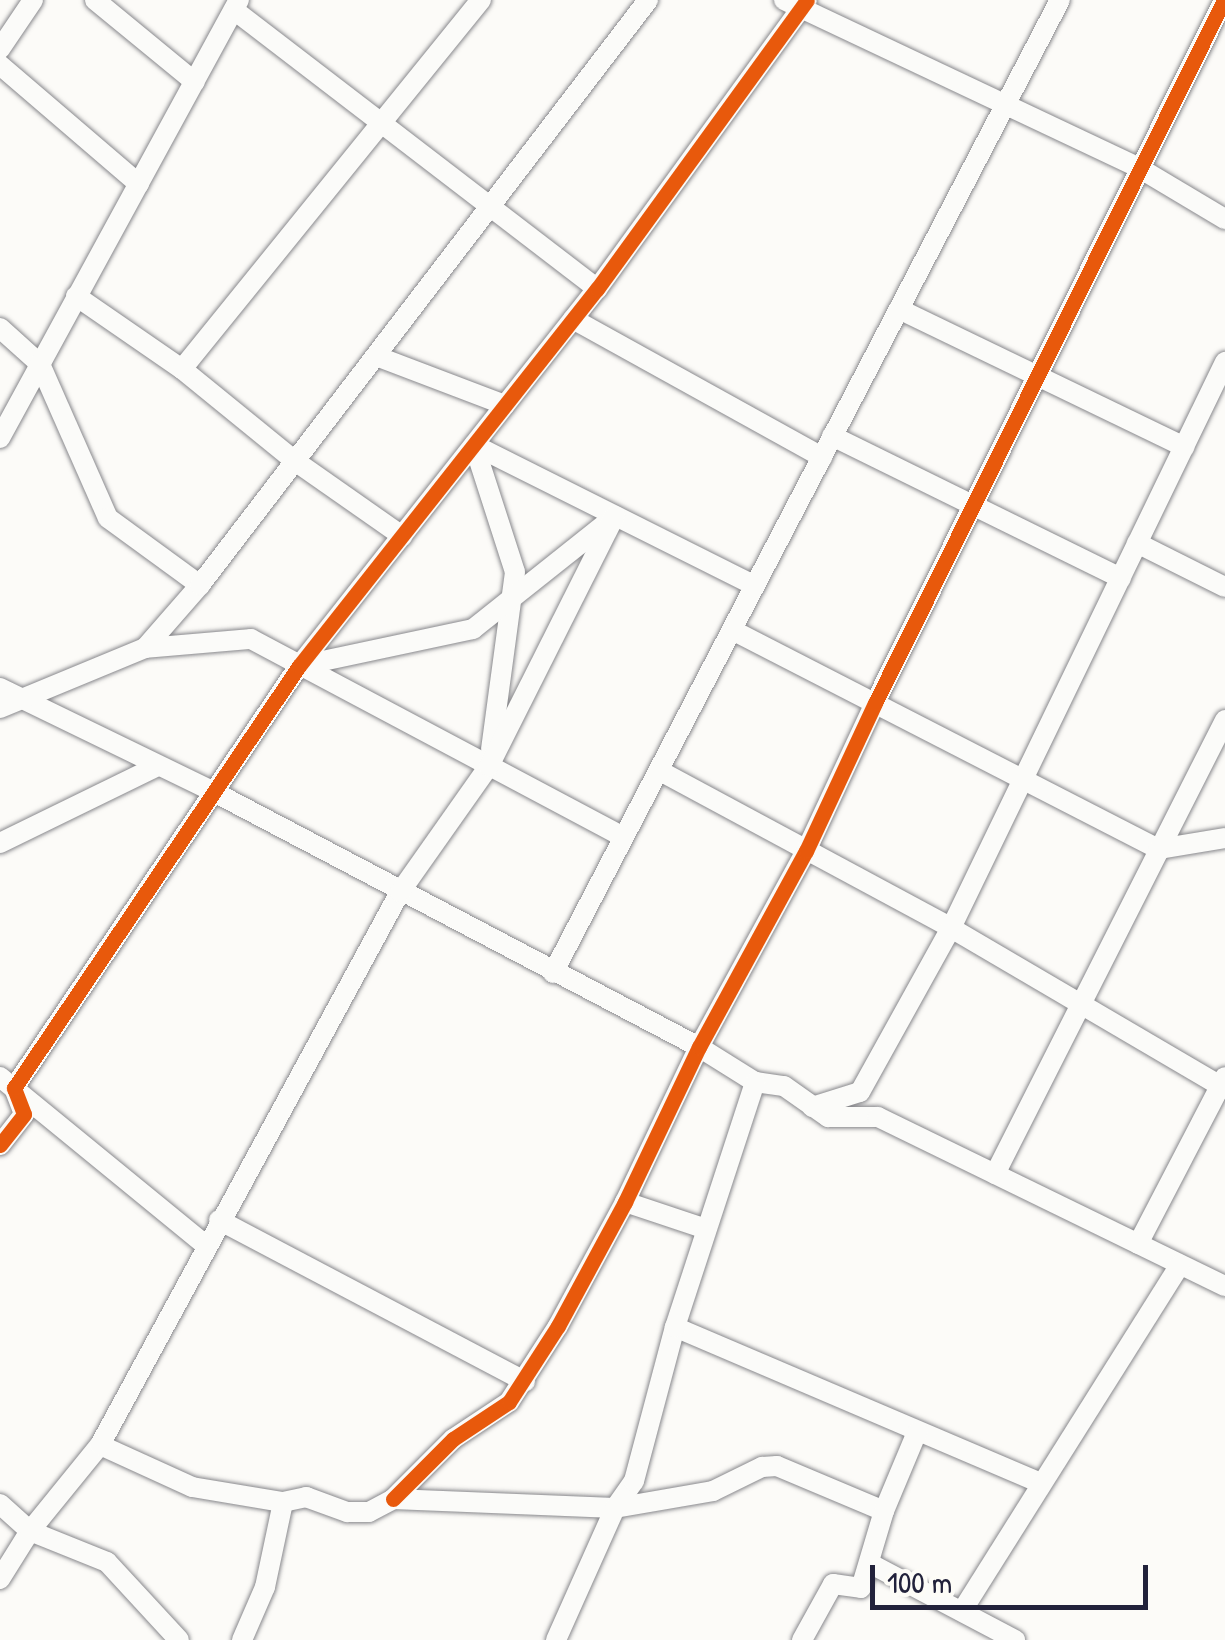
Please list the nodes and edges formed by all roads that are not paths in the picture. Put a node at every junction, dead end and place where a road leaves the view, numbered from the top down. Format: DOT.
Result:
graph roads {
  1 [pos="33,0"];
  2 [pos="95,0"];
  3 [pos="481,0"];
  4 [pos="648,0"];
  5 [pos="1060,0"];
  6 [pos="1224,0"];
  7 [pos="797,3"];
  8 [pos="237,5"];
  9 [pos="0,49"];
  10 [pos="0,65"];
  11 [pos="195,82"];
  12 [pos="1005,106"];
  13 [pos="380,122"];
  14 [pos="1141,169"];
  15 [pos="139,184"];
  16 [pos="490,206"];
  17 [pos="1225,219"];
  18 [pos="597,289"];
  19 [pos="76,296"];
  20 [pos="899,309"];
  21 [pos="574,319"];
  22 [pos="0,328"];
  23 [pos="376,356"];
  24 [pos="1225,362"];
  25 [pos="40,364"];
  26 [pos="182,369"];
  27 [pos="1036,376"];
  28 [pos="506,405"];
  29 [pos="832,436"];
  30 [pos="0,438"];
  31 [pos="474,444"];
  32 [pos="1184,447"];
  33 [pos="822,457"];
  34 [pos="296,460"];
  35 [pos="972,505"];
  36 [pos="615,516"];
  37 [pos="402,536"];
  38 [pos="1138,543"];
  39 [pos="1120,578"];
  40 [pos="200,585"];
  41 [pos="754,586"];
  42 [pos="1225,587"];
  43 [pos="512,599"];
  44 [pos="732,630"];
  45 [pos="144,648"];
  46 [pos="299,666"];
  47 [pos="0,688"];
  48 [pos="27,697"];
  49 [pos="874,702"];
  50 [pos="0,708"];
  51 [pos="1225,720"];
  52 [pos="158,766"];
  53 [pos="489,766"];
  54 [pos="660,772"];
  55 [pos="1024,778"];
  56 [pos="214,792"];
  57 [pos="624,837"];
  58 [pos="1225,838"];
  59 [pos="0,843"];
  60 [pos="1159,849"];
  61 [pos="806,851"];
  62 [pos="400,892"];
  63 [pos="951,928"];
  64 [pos="553,973"];
  65 [pos="1082,1006"];
  66 [pos="700,1046"];
  67 [pos="7,1082"];
  68 [pos="755,1082"];
  69 [pos="1223,1084"];
  70 [pos="812,1107"];
  71 [pos="0,1145"];
  72 [pos="995,1174"];
  73 [pos="624,1202"];
  74 [pos="219,1220"];
  75 [pos="706,1229"];
  76 [pos="1138,1244"];
  77 [pos="204,1245"];
  78 [pos="1180,1265"];
  79 [pos="1225,1286"];
  80 [pos="675,1327"];
  81 [pos="525,1380"];
  82 [pos="917,1432"];
  83 [pos="100,1444"];
  84 [pos="1040,1483"];
  85 [pos="393,1500"];
  86 [pos="283,1502"];
  87 [pos="0,1504"];
  88 [pos="614,1508"];
  89 [pos="884,1511"];
  90 [pos="30,1531"];
  91 [pos="871,1564"];
  92 [pos="0,1579"];
  93 [pos="962,1611"];
  94 [pos="564,1637"];
  95 [pos="179,1640"];
  96 [pos="242,1640"];
  97 [pos="802,1640"];
  98 [pos="1015,1640"];
  1 -- 9 [label="street"];
  2 -- 11 [label="street"];
  3 -- 13 [label="street"];
  4 -- 16 [label="street"];
  5 -- 12 [label="street"];
  6 -- 14 [label="street"];
  7 -- 12 [label="street"];
  7 -- 18 [label="street"];
  8 -- 11 [label="street"];
  8 -- 13 [label="street"];
  10 -- 15 [label="street"];
  11 -- 15 [label="street"];
  12 -- 14 [label="street"];
  12 -- 20 [label="street"];
  13 -- 16 [label="street"];
  13 -- 26 [label="street"];
  14 -- 17 [label="street"];
  14 -- 27 [label="street"];
  15 -- 19 [label="street"];
  16 -- 18 [label="street"];
  16 -- 23 [label="street"];
  18 -- 21 [label="street"];
  19 -- 25 [label="street"];
  19 -- 26 [label="street"];
  20 -- 27 [label="street"];
  20 -- 29 [label="street"];
  21 -- 28 [label="street"];
  21 -- 33 [label="street"];
  22 -- 25 [label="street"];
  23 -- 28 [label="street"];
  23 -- 34 [label="street"];
  24 -- 32 [label="street"];
  25 -- 30 [label="street"];
  25 -- 40 [label="street"];
  26 -- 34 [label="street"];
  27 -- 32 [label="street"];
  27 -- 35 [label="street"];
  28 -- 31 [label="street"];
  29 -- 33 [label="street"];
  29 -- 35 [label="street"];
  31 -- 36 [label="street"];
  31 -- 37 [label="street"];
  31 -- 43 [label="street"];
  32 -- 38 [label="street"];
  33 -- 41 [label="street"];
  34 -- 37 [label="street"];
  34 -- 40 [label="street"];
  35 -- 39 [label="street"];
  35 -- 49 [label="street"];
  36 -- 41 [label="street"];
  36 -- 43 [label="street"];
  36 -- 53 [label="street"];
  37 -- 46 [label="street"];
  38 -- 39 [label="street"];
  38 -- 42 [label="street"];
  39 -- 55 [label="street"];
  40 -- 45 [label="street"];
  41 -- 44 [label="street"];
  43 -- 46 [label="street"];
  43 -- 53 [label="street"];
  44 -- 49 [label="street"];
  44 -- 54 [label="street"];
  45 -- 46 [label="street"];
  45 -- 48 [label="street"];
  46 -- 53 [label="street"];
  46 -- 56 [label="street"];
  47 -- 48 [label="street"];
  48 -- 50 [label="street"];
  48 -- 52 [label="street"];
  49 -- 55 [label="street"];
  49 -- 61 [label="street"];
  51 -- 60 [label="street"];
  52 -- 56 [label="street"];
  52 -- 59 [label="street"];
  53 -- 57 [label="street"];
  53 -- 62 [label="street"];
  54 -- 57 [label="street"];
  54 -- 61 [label="street"];
  55 -- 60 [label="street"];
  55 -- 63 [label="street"];
  56 -- 62 [label="street"];
  56 -- 67 [label="street"];
  57 -- 64 [label="street"];
  58 -- 60 [label="street"];
  60 -- 65 [label="street"];
  61 -- 63 [label="street"];
  61 -- 66 [label="street"];
  62 -- 64 [label="street"];
  62 -- 74 [label="street"];
  63 -- 65 [label="street"];
  63 -- 70 [label="street"];
  64 -- 66 [label="street"];
  65 -- 69 [label="street"];
  65 -- 72 [label="street"];
  66 -- 68 [label="street"];
  66 -- 73 [label="street"];
  67 -- 71 [label="street"];
  67 -- 77 [label="street"];
  68 -- 70 [label="street"];
  68 -- 75 [label="street"];
  69 -- 76 [label="street"];
  70 -- 72 [label="street"];
  72 -- 76 [label="street"];
  73 -- 75 [label="street"];
  73 -- 81 [label="street"];
  74 -- 77 [label="street"];
  74 -- 81 [label="street"];
  75 -- 80 [label="street"];
  76 -- 78 [label="street"];
  77 -- 83 [label="street"];
  78 -- 79 [label="street"];
  78 -- 84 [label="street"];
  80 -- 82 [label="street"];
  80 -- 88 [label="street"];
  81 -- 85 [label="street"];
  82 -- 84 [label="street"];
  82 -- 89 [label="street"];
  83 -- 86 [label="street"];
  83 -- 90 [label="street"];
  84 -- 93 [label="street"];
  85 -- 86 [label="street"];
  85 -- 88 [label="street"];
  86 -- 96 [label="street"];
  87 -- 90 [label="street"];
  88 -- 89 [label="street"];
  88 -- 94 [label="street"];
  89 -- 91 [label="street"];
  90 -- 92 [label="street"];
  90 -- 95 [label="street"];
  91 -- 93 [label="street"];
  91 -- 97 [label="street"];
  93 -- 98 [label="street"];
}
